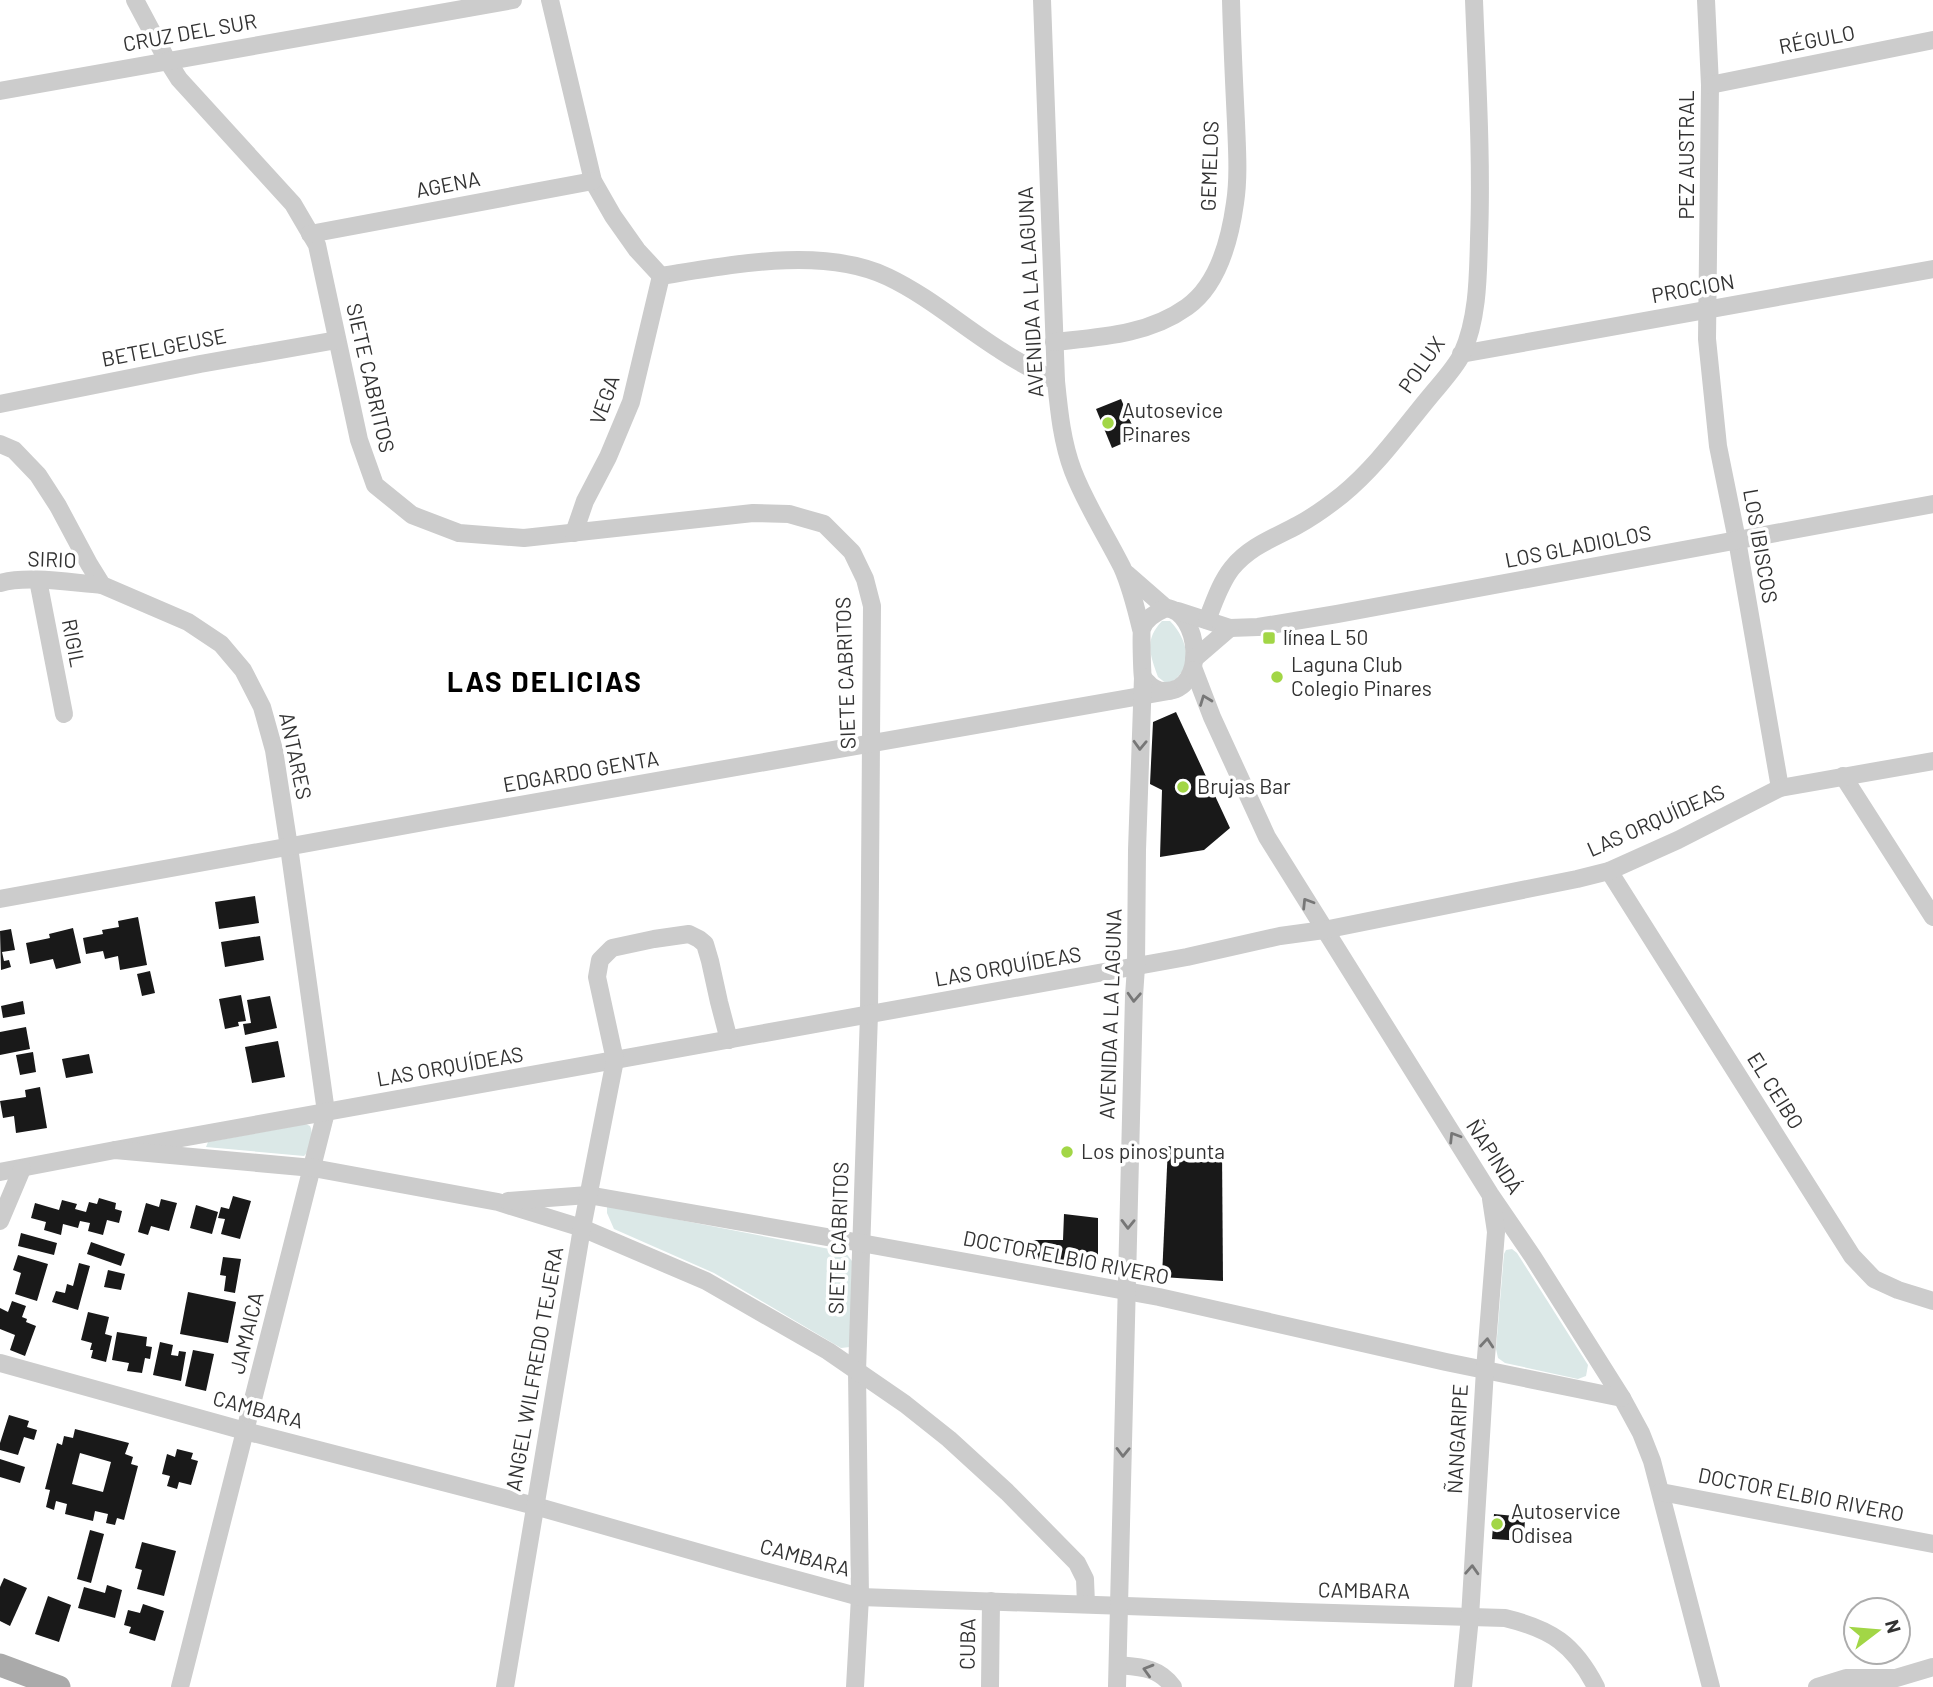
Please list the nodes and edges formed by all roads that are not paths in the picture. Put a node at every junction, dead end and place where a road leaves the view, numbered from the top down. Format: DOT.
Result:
graph roads {
  1 [pos="135,0"];
  2 [pos="513,0"];
  3 [pos="550,0"];
  4 [pos="1042,0"];
  5 [pos="1231,0"];
  6 [pos="1474,0"];
  7 [pos="1706,0"];
  8 [pos="1933,40"];
  9 [pos="167,60"];
  10 [pos="1710,85"];
  11 [pos="0,91"];
  12 [pos="593,181"];
  13 [pos="310,234"];
  14 [pos="1933,270"];
  15 [pos="661,276"];
  16 [pos="1708,310"];
  17 [pos="337,340"];
  18 [pos="1054,342"];
  19 [pos="1461,354"];
  20 [pos="1056,381"];
  21 [pos="0,404"];
  22 [pos="0,444"];
  23 [pos="1933,504"];
  24 [pos="574,533"];
  25 [pos="1737,540"];
  26 [pos="1122,569"];
  27 [pos="38,580"];
  28 [pos="0,583"];
  29 [pos="102,585"];
  30 [pos="1172,610"];
  31 [pos="1207,620"];
  32 [pos="1230,628"];
  33 [pos="1142,629"];
  34 [pos="1194,665"];
  35 [pos="1143,677"];
  36 [pos="1169,691"];
  37 [pos="1141,697"];
  38 [pos="64,714"];
  39 [pos="872,745"];
  40 [pos="1933,761"];
  41 [pos="1843,776"];
  42 [pos="1780,788"];
  43 [pos="289,847"];
  44 [pos="1609,871"];
  45 [pos="0,899"];
  46 [pos="1933,917"];
  47 [pos="1324,930"];
  48 [pos="1136,967"];
  49 [pos="869,1014"];
  50 [pos="729,1040"];
  51 [pos="615,1060"];
  52 [pos="326,1112"];
  53 [pos="115,1150"];
  54 [pos="22,1168"];
  55 [pos="313,1168"];
  56 [pos="0,1172"];
  57 [pos="588,1195"];
  58 [pos="1490,1195"];
  59 [pos="498,1202"];
  60 [pos="0,1221"];
  61 [pos="582,1228"];
  62 [pos="861,1243"];
  63 [pos="1126,1291"];
  64 [pos="1933,1301"];
  65 [pos="0,1363"];
  66 [pos="1485,1370"];
  67 [pos="857,1371"];
  68 [pos="1622,1398"];
  69 [pos="245,1431"];
  70 [pos="1661,1492"];
  71 [pos="535,1506"];
  72 [pos="1933,1544"];
  73 [pos="860,1597"];
  74 [pos="991,1601"];
  75 [pos="1086,1604"];
  76 [pos="1119,1605"];
  77 [pos="1470,1617"];
  78 [pos="0,1665"];
  79 [pos="1118,1665"];
  80 [pos="1933,1667"];
  81 [pos="1898,1682"];
  82 [pos="58,1687"];
  83 [pos="180,1687"];
  84 [pos="505,1687"];
  85 [pos="855,1687"];
  86 [pos="990,1687"];
  87 [pos="1117,1687"];
  88 [pos="1173,1687"];
  89 [pos="1463,1687"];
  90 [pos="1596,1687"];
  91 [pos="1712,1687"];
  92 [pos="1817,1687"];
  1 -- 9 [label="street, SIETE CABRITOS"];
  2 -- 9 [label="street, CRUZ DEL SUR"];
  3 -- 12 [label="street"];
  4 -- 18 [label="street, AVENIDA A LA LAGUNA"];
  5 -- 18 [label="street, GEMELOS"];
  6 -- 19 [label="street, POLUX"];
  7 -- 10 [label="street, PEZ AUSTRAL"];
  8 -- 10 [label="street, RÉGULO"];
  9 -- 11 [label="street, CRUZ DEL SUR"];
  9 -- 13 [label="street, SIETE CABRITOS"];
  10 -- 16 [label="street, PEZ AUSTRAL"];
  12 -- 13 [label="street, AGENA"];
  12 -- 15 [label="street"];
  13 -- 17 [label="street, SIETE CABRITOS"];
  14 -- 16 [label="street, PROCION"];
  15 -- 20 [label="street"];
  15 -- 24 [label="street, VEGA"];
  16 -- 19 [label="street, PROCION"];
  16 -- 25 [label="street, LOS IBISCOS"];
  17 -- 21 [label="street, BETELGEUSE"];
  17 -- 24 [label="street, SIETE CABRITOS"];
  18 -- 20 [label="street, AVENIDA A LA LAGUNA"];
  19 -- 31 [label="street, POLUX"];
  20 -- 26 [label="street, AVENIDA A LA LAGUNA"];
  22 -- 29 [label="street"];
  23 -- 25 [label="street, LOS GLADIOLOS"];
  24 -- 39 [label="street, SIETE CABRITOS"];
  25 -- 32 [label="street, LOS GLADIOLOS"];
  25 -- 42 [label="street, LOS IBISCOS"];
  26 -- 30 [label="street, AVENIDA A LA LAGUNA"];
  26 -- 33 [label="street, AVENIDA A LA LAGUNA"];
  27 -- 28 [label="street, SIRIO"];
  27 -- 29 [label="street, SIRIO"];
  27 -- 38 [label="street, RIGIL"];
  29 -- 43 [label="street, ANTARES"];
  30 -- 31 [label="street, LOS GLADIOLOS"];
  30 -- 33 [label="street"];
  30 -- 34 [label="street"];
  31 -- 32 [label="street, LOS GLADIOLOS"];
  32 -- 34 [label="street"];
  33 -- 35 [label="street"];
  34 -- 36 [label="street"];
  47 -- 34 [label="street, ÑAPINDÁ, one-way"];
  35 -- 36 [label="street"];
  35 -- 37 [label="street, AVENIDA A LA LAGUNA"];
  36 -- 37 [label="street, EDGARDO GENTA"];
  37 -- 39 [label="street, EDGARDO GENTA"];
  37 -- 48 [label="street, AVENIDA A LA LAGUNA, one-way"];
  39 -- 43 [label="street, EDGARDO GENTA"];
  39 -- 49 [label="street, SIETE CABRITOS"];
  40 -- 41 [label="street, LAS ORQUÍDEAS"];
  41 -- 42 [label="street, LAS ORQUÍDEAS"];
  41 -- 46 [label="street"];
  42 -- 44 [label="street, LAS ORQUÍDEAS"];
  43 -- 45 [label="street, EDGARDO GENTA"];
  43 -- 52 [label="street, ANTARES"];
  44 -- 47 [label="street, LAS ORQUÍDEAS"];
  44 -- 64 [label="street, EL CEIBO"];
  47 -- 48 [label="street, LAS ORQUÍDEAS"];
  58 -- 47 [label="street, ÑAPINDÁ, one-way"];
  48 -- 49 [label="street, LAS ORQUÍDEAS"];
  48 -- 63 [label="street, AVENIDA A LA LAGUNA, one-way"];
  49 -- 50 [label="street, LAS ORQUÍDEAS"];
  49 -- 62 [label="street, SIETE CABRITOS"];
  50 -- 51 [label="street, LAS ORQUÍDEAS"];
  50 -- 51 [label="street"];
  51 -- 52 [label="street, LAS ORQUÍDEAS"];
  51 -- 57 [label="street, ANGEL WILFREDO TEJERA"];
  52 -- 53 [label="street, LAS ORQUÍDEAS"];
  52 -- 55 [label="street, JAMAICA"];
  53 -- 54 [label="street, LAS ORQUÍDEAS"];
  53 -- 55 [label="street"];
  54 -- 56 [label="street, LAS ORQUÍDEAS"];
  54 -- 60 [label="street"];
  55 -- 59 [label="street"];
  55 -- 69 [label="street, JAMAICA"];
  57 -- 59 [label="street, DOCTOR ELBIO RIVERO"];
  57 -- 61 [label="street, ANGEL WILFREDO TEJERA"];
  57 -- 62 [label="street, DOCTOR ELBIO RIVERO"];
  66 -- 58 [label="street, ÑANGARIPE, one-way"];
  58 -- 68 [label="street, ÑAPINDÁ"];
  59 -- 61 [label="street"];
  61 -- 67 [label="street"];
  61 -- 71 [label="street, ANGEL WILFREDO TEJERA"];
  62 -- 63 [label="street, DOCTOR ELBIO RIVERO"];
  62 -- 67 [label="street, SIETE CABRITOS"];
  63 -- 66 [label="street, DOCTOR ELBIO RIVERO"];
  63 -- 76 [label="street, AVENIDA A LA LAGUNA, one-way"];
  65 -- 69 [label="street, CAMBARA"];
  66 -- 68 [label="street, DOCTOR ELBIO RIVERO"];
  77 -- 66 [label="street, ÑANGARIPE, one-way"];
  67 -- 73 [label="street, SIETE CABRITOS"];
  67 -- 75 [label="street"];
  68 -- 70 [label="street, ÑAPINDÁ"];
  69 -- 71 [label="street, CAMBARA"];
  69 -- 83 [label="street, JAMAICA"];
  70 -- 72 [label="street, DOCTOR ELBIO RIVERO"];
  70 -- 91 [label="street, ÑAPINDÁ"];
  71 -- 73 [label="street, CAMBARA"];
  71 -- 84 [label="street, ANGEL WILFREDO TEJERA"];
  73 -- 74 [label="street, CAMBARA"];
  73 -- 85 [label="street, SIETE CABRITOS"];
  74 -- 75 [label="street, CAMBARA"];
  74 -- 86 [label="street, CUBA"];
  75 -- 76 [label="street, CAMBARA"];
  76 -- 77 [label="street, CAMBARA"];
  76 -- 79 [label="street, AVENIDA A LA LAGUNA"];
  77 -- 89 [label="street, ÑANGARIPE"];
  77 -- 90 [label="street, CAMBARA"];
  78 -- 82 [label="main road"];
  79 -- 87 [label="street, AVENIDA A LA LAGUNA"];
  88 -- 79 [label="street, one-way"];
  80 -- 81 [label="street"];
  81 -- 92 [label="street"];
}
